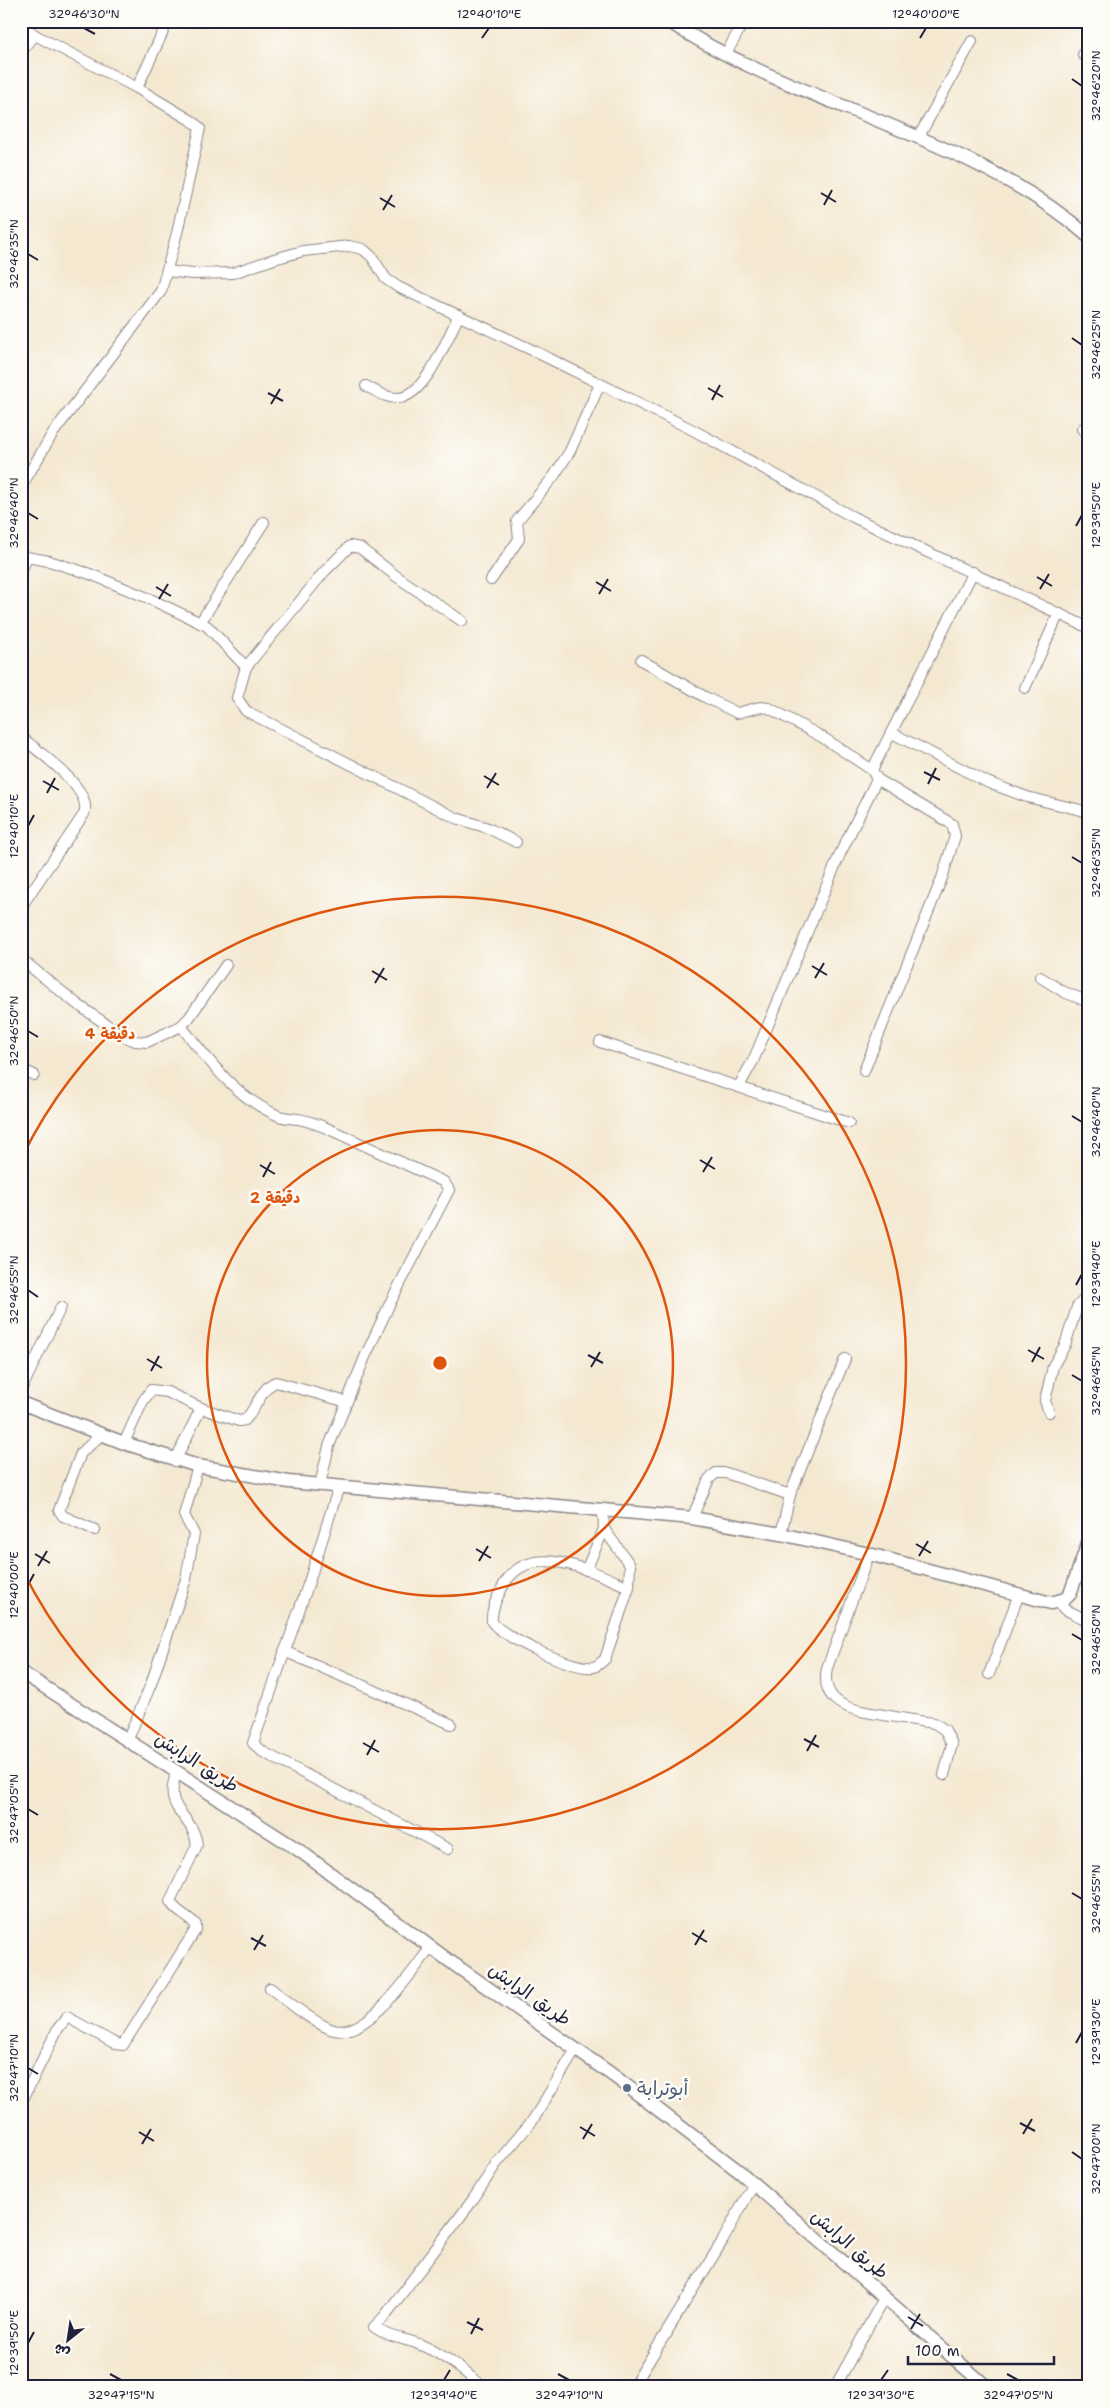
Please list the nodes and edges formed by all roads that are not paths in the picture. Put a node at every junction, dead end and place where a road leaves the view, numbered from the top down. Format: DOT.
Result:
graph roads {
  1 [pos="168,21"];
  2 [pos="668,21"];
  3 [pos="744,21"];
  4 [pos="21,24"];
  5 [pos="36,34"];
  6 [pos="972,41"];
  7 [pos="1089,43"];
  8 [pos="21,52"];
  9 [pos="726,54"];
  10 [pos="1083,55"];
  11 [pos="137,88"];
  12 [pos="918,138"];
  13 [pos="1089,237"];
  14 [pos="167,271"];
  15 [pos="459,315"];
  16 [pos="600,384"];
  17 [pos="366,386"];
  18 [pos="21,487"];
  19 [pos="264,522"];
  20 [pos="24,556"];
  21 [pos="973,572"];
  22 [pos="21,573"];
  23 [pos="491,580"];
  24 [pos="1058,613"];
  25 [pos="462,622"];
  26 [pos="200,623"];
  27 [pos="1089,628"];
  28 [pos="642,660"];
  29 [pos="246,667"];
  30 [pos="1025,688"];
  31 [pos="892,733"];
  32 [pos="21,737"];
  33 [pos="875,775"];
  34 [pos="1089,812"];
  35 [pos="516,842"];
  36 [pos="21,908"];
  37 [pos="21,959"];
  38 [pos="226,965"];
  39 [pos="1040,977"];
  40 [pos="1089,1002"];
  41 [pos="181,1026"];
  42 [pos="600,1042"];
  43 [pos="21,1069"];
  44 [pos="864,1071"];
  45 [pos="34,1075"];
  46 [pos="739,1086"];
  47 [pos="849,1123"];
  48 [pos="1089,1294"];
  49 [pos="61,1307"];
  50 [pos="845,1359"];
  51 [pos="21,1390"];
  52 [pos="346,1402"];
  53 [pos="21,1403"];
  54 [pos="201,1408"];
  55 [pos="1050,1412"];
  56 [pos="101,1435"];
  57 [pos="124,1443"];
  58 [pos="175,1461"];
  59 [pos="198,1466"];
  60 [pos="320,1485"];
  61 [pos="339,1486"];
  62 [pos="790,1495"];
  63 [pos="603,1510"];
  64 [pos="692,1518"];
  65 [pos="604,1529"];
  66 [pos="95,1530"];
  67 [pos="781,1534"];
  68 [pos="1089,1540"];
  69 [pos="869,1554"];
  70 [pos="586,1570"];
  71 [pos="629,1587"];
  72 [pos="1019,1594"];
  73 [pos="1058,1602"];
  74 [pos="1089,1621"];
  75 [pos="284,1651"];
  76 [pos="21,1672"];
  77 [pos="989,1674"];
  78 [pos="451,1724"];
  79 [pos="128,1739"];
  80 [pos="178,1771"];
  81 [pos="944,1776"];
  82 [pos="448,1849"];
  83 [pos="431,1947"];
  84 [pos="270,1988"];
  85 [pos="576,2049"];
  86 [pos="21,2103"];
  87 [pos="753,2185"];
  88 [pos="884,2298"];
  89 [pos="482,2387"];
  90 [pos="634,2387"];
  91 [pos="835,2387"];
  92 [pos="987,2387"];
  1 -- 11 [label="street"];
  2 -- 9 [label="street"];
  3 -- 9 [label="street"];
  4 -- 5 [label="street"];
  5 -- 8 [label="street"];
  5 -- 11 [label="street"];
  6 -- 12 [label="street"];
  7 -- 10 [label="street"];
  9 -- 12 [label="street"];
  11 -- 14 [label="street"];
  12 -- 13 [label="street"];
  14 -- 15 [label="street"];
  14 -- 18 [label="street"];
  15 -- 16 [label="street"];
  15 -- 17 [label="street"];
  16 -- 21 [label="street"];
  16 -- 23 [label="street"];
  19 -- 26 [label="street"];
  20 -- 22 [label="street"];
  20 -- 26 [label="street"];
  21 -- 24 [label="street"];
  21 -- 31 [label="street"];
  24 -- 27 [label="street"];
  24 -- 30 [label="street"];
  25 -- 29 [label="street"];
  26 -- 29 [label="street"];
  28 -- 33 [label="street"];
  29 -- 35 [label="street"];
  31 -- 33 [label="street"];
  31 -- 34 [label="street"];
  32 -- 36 [label="street"];
  33 -- 44 [label="street"];
  33 -- 46 [label="street"];
  37 -- 41 [label="street"];
  38 -- 41 [label="street"];
  39 -- 40 [label="street"];
  41 -- 52 [label="street"];
  42 -- 46 [label="street"];
  43 -- 45 [label="street"];
  46 -- 47 [label="street"];
  48 -- 55 [label="street"];
  49 -- 51 [label="street"];
  50 -- 62 [label="street"];
  52 -- 54 [label="street"];
  52 -- 60 [label="street"];
  53 -- 56 [label="street"];
  54 -- 57 [label="street"];
  54 -- 58 [label="street"];
  56 -- 57 [label="street"];
  56 -- 66 [label="street"];
  57 -- 58 [label="street"];
  58 -- 59 [label="street"];
  59 -- 60 [label="street"];
  59 -- 79 [label="street"];
  60 -- 61 [label="street"];
  61 -- 63 [label="street"];
  61 -- 75 [label="street"];
  62 -- 64 [label="street"];
  62 -- 67 [label="street"];
  63 -- 64 [label="street"];
  63 -- 65 [label="street"];
  64 -- 67 [label="street"];
  65 -- 70 [label="street"];
  65 -- 71 [label="street"];
  67 -- 69 [label="street"];
  68 -- 73 [label="street"];
  69 -- 72 [label="street"];
  69 -- 81 [label="street"];
  70 -- 71 [label="street"];
  70 -- 71 [label="street"];
  72 -- 73 [label="street"];
  72 -- 77 [label="street"];
  73 -- 74 [label="street"];
  75 -- 78 [label="street"];
  75 -- 82 [label="street"];
  76 -- 79 [label="street, طريق الرابش"];
  79 -- 80 [label="street, طريق الرابش"];
  80 -- 83 [label="street, طريق الرابش"];
  80 -- 86 [label="street"];
  83 -- 84 [label="street"];
  83 -- 85 [label="street, طريق الرابش"];
  85 -- 87 [label="street, طريق الرابش"];
  85 -- 89 [label="street"];
  87 -- 88 [label="street, طريق الرابش"];
  87 -- 90 [label="street"];
  88 -- 91 [label="street"];
  88 -- 92 [label="street, طريق الرابش"];
}
